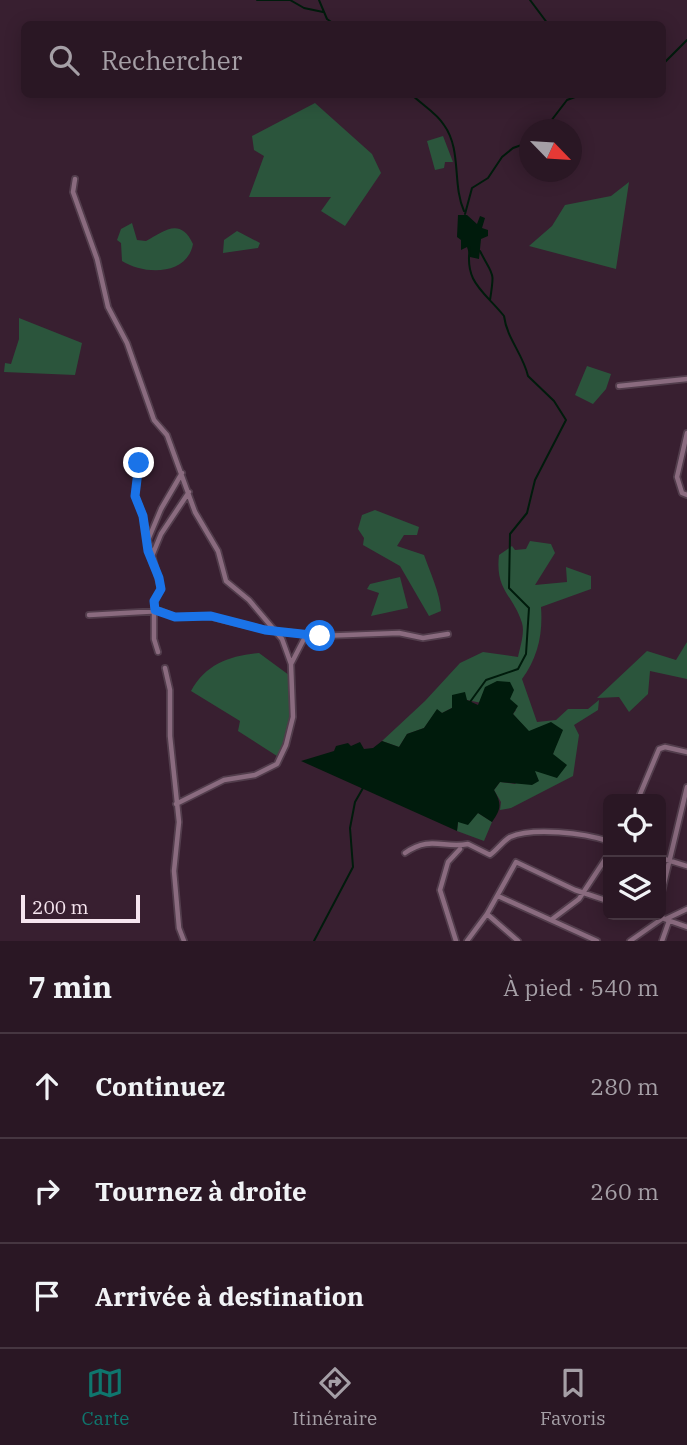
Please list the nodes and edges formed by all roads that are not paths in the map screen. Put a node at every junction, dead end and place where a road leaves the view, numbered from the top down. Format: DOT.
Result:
graph roads {
  1 [pos="75,180"];
  2 [pos="687,380"];
  3 [pos="619,386"];
  4 [pos="687,433"];
  5 [pos="139,463"];
  6 [pos="182,473"];
  7 [pos="684,484"];
  8 [pos="189,492"];
  9 [pos="687,495"];
  10 [pos="148,540"];
  11 [pos="151,557"];
  12 [pos="155,610"];
  13 [pos="89,615"];
  14 [pos="276,632"];
  15 [pos="449,634"];
  16 [pos="306,635"];
  17 [pos="158,652"];
  18 [pos="291,664"];
  19 [pos="165,668"];
  20 [pos="687,752"];
  21 [pos="687,788"];
  22 [pos="640,794"];
  23 [pos="176,804"];
  24 [pos="603,840"];
  25 [pos="460,848"];
  26 [pos="405,853"];
  27 [pos="606,857"];
  28 [pos="668,860"];
  29 [pos="687,866"];
  30 [pos="666,870"];
  31 [pos="580,892"];
  32 [pos="498,896"];
  33 [pos="603,899"];
  34 [pos="687,909"];
  35 [pos="487,914"];
  36 [pos="551,920"];
  37 [pos="666,920"];
  38 [pos="687,927"];
  39 [pos="452,934"];
  40 [pos="184,941"];
  41 [pos="456,941"];
  42 [pos="467,941"];
  43 [pos="518,941"];
  44 [pos="597,941"];
  45 [pos="630,941"];
  46 [pos="662,941"];
  1 -- 6 [label="street"];
  2 -- 3 [label="street"];
  4 -- 7 [label="street"];
  5 -- 10 [label="street"];
  6 -- 8 [label="street"];
  6 -- 10 [label="street"];
  7 -- 9 [label="street"];
  8 -- 11 [label="street"];
  8 -- 14 [label="street"];
  10 -- 11 [label="street"];
  11 -- 12 [label="street"];
  12 -- 13 [label="street"];
  12 -- 14 [label="street"];
  12 -- 17 [label="street"];
  14 -- 16 [label="street"];
  14 -- 18 [label="street"];
  15 -- 16 [label="street"];
  16 -- 18 [label="street"];
  18 -- 23 [label="street"];
  19 -- 23 [label="street"];
  20 -- 22 [label="street"];
  21 -- 28 [label="street"];
  23 -- 40 [label="street"];
  24 -- 25 [label="street"];
  25 -- 26 [label="street"];
  25 -- 39 [label="street"];
  27 -- 31 [label="street"];
  28 -- 29 [label="street"];
  28 -- 30 [label="street"];
  31 -- 32 [label="street"];
  31 -- 33 [label="street"];
  31 -- 36 [label="street"];
  32 -- 35 [label="street"];
  32 -- 36 [label="street"];
  34 -- 37 [label="street"];
  35 -- 42 [label="street"];
  35 -- 43 [label="street"];
  36 -- 44 [label="street"];
  37 -- 38 [label="street"];
  37 -- 45 [label="street"];
  37 -- 46 [label="street"];
  39 -- 41 [label="street"];
  39 -- 42 [label="street"];
}
